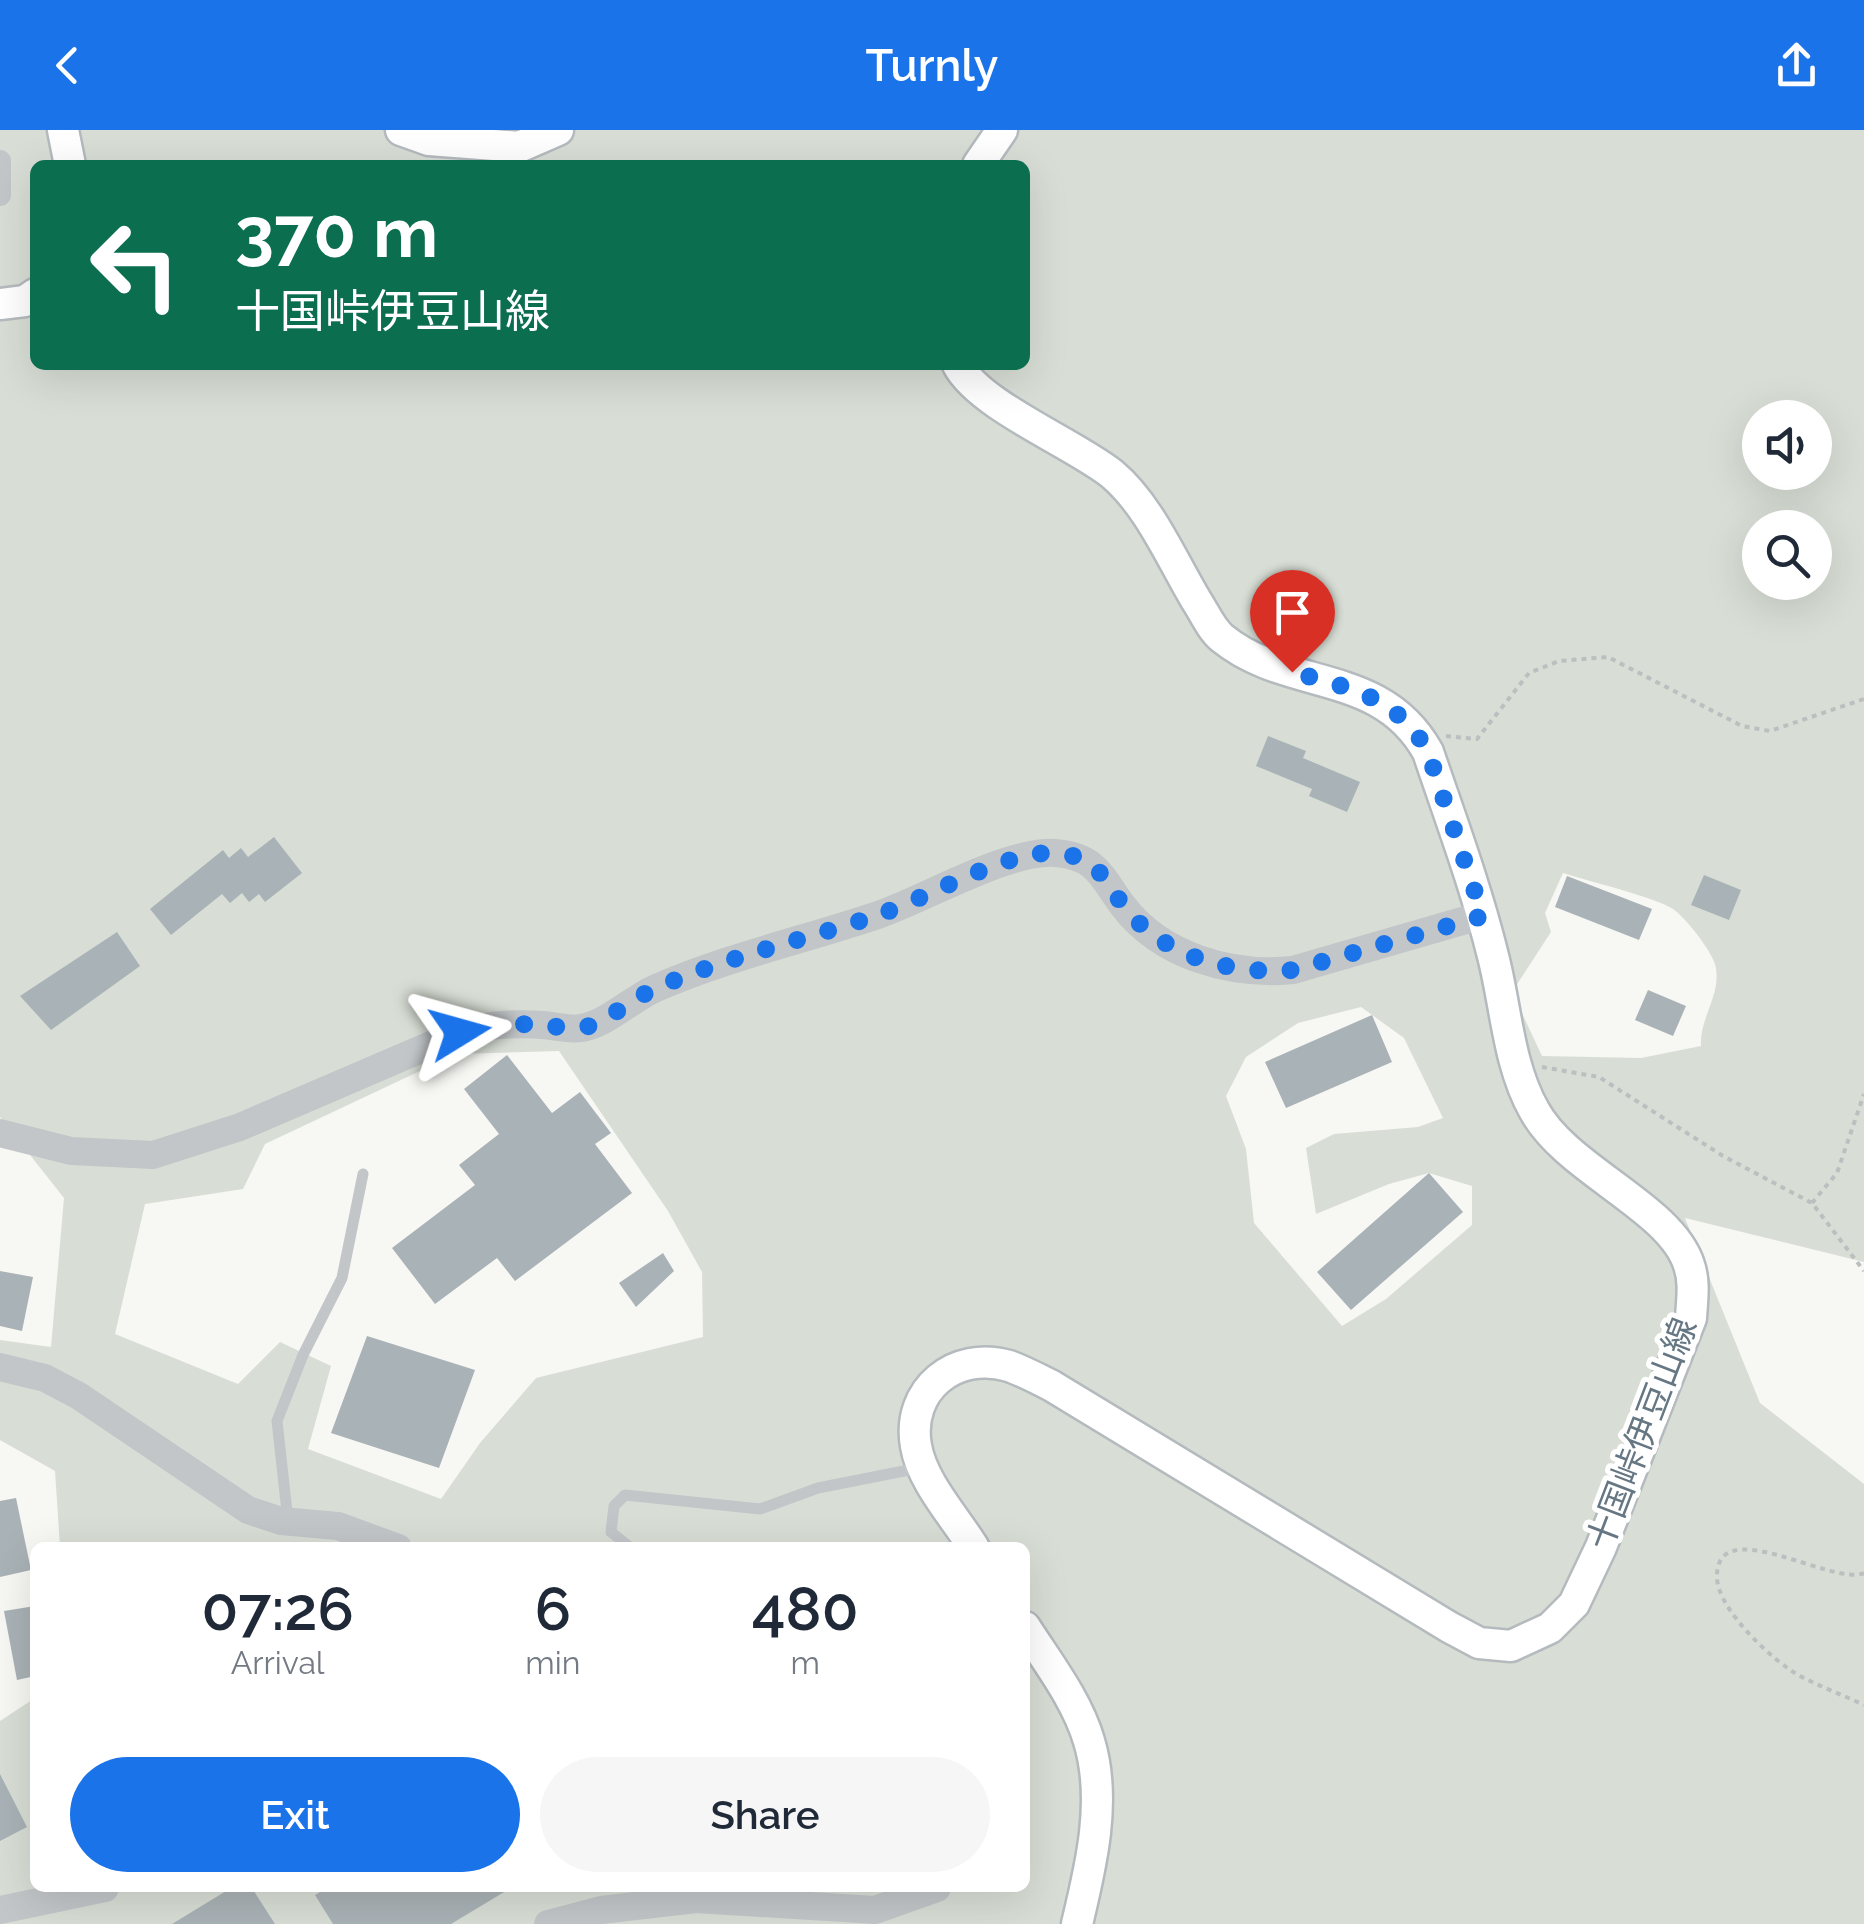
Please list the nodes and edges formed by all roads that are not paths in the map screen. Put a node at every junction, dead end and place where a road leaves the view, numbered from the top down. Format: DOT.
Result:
graph roads {
  1 [pos="62,130"];
  2 [pos="401,130"];
  3 [pos="558,130"];
  4 [pos="1002,130"];
  5 [pos="0,160"];
  6 [pos="69,160"];
  7 [pos="981,160"];
  8 [pos="0,195"];
  9 [pos="30,298"];
  10 [pos="0,304"];
  11 [pos="963,370"];
  12 [pos="1483,916"];
  13 [pos="0,1134"];
  14 [pos="363,1174"];
  15 [pos="0,1367"];
  16 [pos="923,1467"];
  17 [pos="288,1521"];
  18 [pos="382,1542"];
  19 [pos="624,1542"];
  20 [pos="970,1542"];
  21 [pos="1030,1635"];
  22 [pos="86,1892"];
  23 [pos="927,1892"];
  24 [pos="0,1910"];
  25 [pos="548,1924"];
  26 [pos="1077,1924"];
  1 -- 6 [label="main road"];
  2 -- 3 [label="main road"];
  4 -- 7 [label="main road"];
  5 -- 8 [label="street"];
  9 -- 10 [label="main road"];
  11 -- 12 [label="main road, 十国峠伊豆山線"];
  12 -- 13 [label="street"];
  12 -- 16 [label="main road, 十国峠伊豆山線"];
  14 -- 17 [label="lane"];
  15 -- 17 [label="street"];
  16 -- 19 [label="lane"];
  16 -- 20 [label="main road, 十国峠伊豆山線"];
  17 -- 18 [label="street"];
  21 -- 26 [label="main road"];
  22 -- 24 [label="street"];
  23 -- 25 [label="street"];
}
